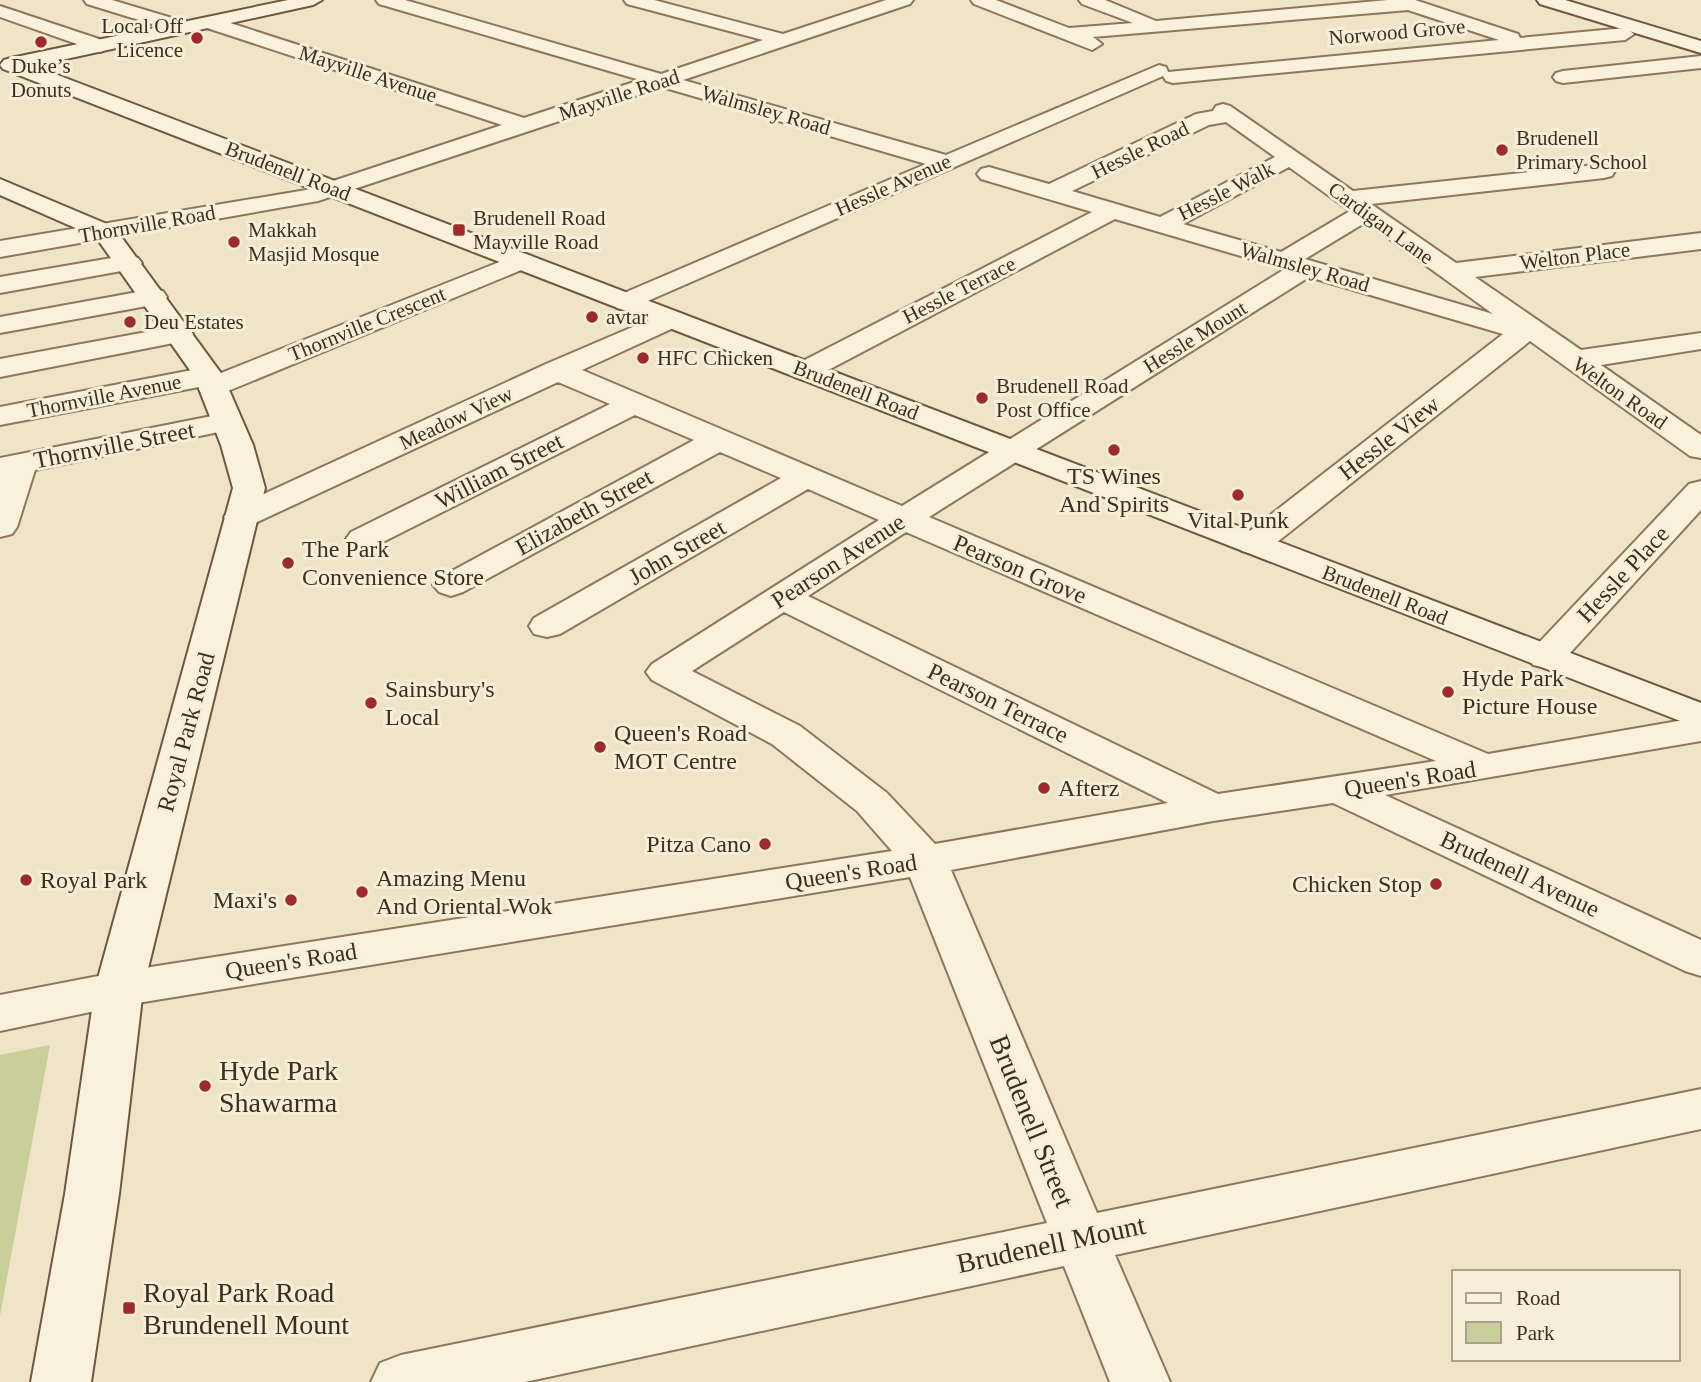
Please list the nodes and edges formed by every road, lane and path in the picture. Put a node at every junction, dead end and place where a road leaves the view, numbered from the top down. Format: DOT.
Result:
graph roads {
  1 [pos="93,0"];
  2 [pos="217,0"];
  3 [pos="313,0"];
  4 [pos="385,0"];
  5 [pos="633,0"];
  6 [pos="692,0"];
  7 [pos="904,0"];
  8 [pos="980,0"];
  9 [pos="1088,0"];
  10 [pos="1546,0"];
  11 [pos="1403,2"];
  12 [pos="665,8"];
  13 [pos="0,11"];
  14 [pos="258,12"];
  15 [pos="211,23"];
  16 [pos="1159,26"];
  17 [pos="185,29"];
  18 [pos="1068,34"];
  19 [pos="1625,34"];
  20 [pos="784,40"];
  21 [pos="1202,42"];
  22 [pos="1526,43"];
  23 [pos="101,46"];
  24 [pos="1701,47"];
  25 [pos="1114,52"];
  26 [pos="1235,54"];
  27 [pos="1136,62"];
  28 [pos="1701,62"];
  29 [pos="4,64"];
  30 [pos="1268,67"];
  31 [pos="1166,74"];
  32 [pos="1563,77"];
  33 [pos="662,80"];
  34 [pos="1222,110"];
  35 [pos="526,126"];
  36 [pos="1290,158"];
  37 [pos="945,162"];
  38 [pos="1604,171"];
  39 [pos="989,174"];
  40 [pos="0,186"];
  41 [pos="335,189"];
  42 [pos="1052,192"];
  43 [pos="1357,206"];
  44 [pos="1114,210"];
  45 [pos="1162,225"];
  46 [pos="105,232"];
  47 [pos="1701,241"];
  48 [pos="0,249"];
  49 [pos="522,261"];
  50 [pos="129,263"];
  51 [pos="1295,264"];
  52 [pos="1449,272"];
  53 [pos="0,285"];
  54 [pos="154,297"];
  55 [pos="627,302"];
  56 [pos="670,318"];
  57 [pos="0,325"];
  58 [pos="179,334"];
  59 [pos="1532,334"];
  60 [pos="1701,341"];
  61 [pos="1574,360"];
  62 [pos="0,368"];
  63 [pos="556,370"];
  64 [pos="805,371"];
  65 [pos="210,381"];
  66 [pos="634,404"];
  67 [pos="0,416"];
  68 [pos="228,422"];
  69 [pos="718,440"];
  70 [pos="1701,449"];
  71 [pos="1011,450"];
  72 [pos="11,466"];
  73 [pos="806,477"];
  74 [pos="1701,491"];
  75 [pos="242,517"];
  76 [pos="904,519"];
  77 [pos="0,527"];
  78 [pos="363,539"];
  79 [pos="1254,544"];
  80 [pos="451,585"];
  81 [pos="782,597"];
  82 [pos="547,626"];
  83 [pos="1546,657"];
  84 [pos="665,672"];
  85 [pos="1701,716"];
  86 [pos="1701,729"];
  87 [pos="1483,767"];
  88 [pos="1340,790"];
  89 [pos="1213,808"];
  90 [pos="925,860"];
  91 [pos="1701,959"];
  92 [pos="119,989"];
  93 [pos="0,1013"];
  94 [pos="1701,1109"];
  95 [pos="1081,1238"];
  96 [pos="61,1382"];
  97 [pos="401,1382"];
  98 [pos="1140,1382"];
  1 -- 17 [label="street"];
  2 -- 14 [label="street"];
  3 -- 14 [label="street"];
  4 -- 33 [label="street, Walmsley Road"];
  5 -- 12 [label="street"];
  6 -- 12 [label="street"];
  7 -- 20 [label="street, Mayville Road"];
  8 -- 18 [label="street"];
  9 -- 16 [label="street"];
  10 -- 24 [label="street"];
  11 -- 16 [label="street"];
  11 -- 22 [label="street"];
  12 -- 20 [label="street"];
  13 -- 23 [label="street"];
  14 -- 15 [label="street"];
  15 -- 17 [label="street"];
  15 -- 35 [label="street, Mayville Avenue"];
  16 -- 18 [label="street"];
  16 -- 21 [label="street"];
  17 -- 23 [label="street"];
  18 -- 25 [label="street"];
  19 -- 22 [label="street, Norwood Grove"];
  20 -- 33 [label="street, Mayville Road"];
  22 -- 30 [label="street, Norwood Grove"];
  23 -- 29 [label="street"];
  26 -- 30 [label="street"];
  27 -- 31 [label="street, Cardigan Lane"];
  28 -- 32 [label="street"];
  29 -- 41 [label="street, Brudenell Road"];
  30 -- 31 [label="street, Norwood Grove"];
  31 -- 34 [label="street, Cardigan Lane"];
  31 -- 37 [label="street, Hessle Avenue"];
  33 -- 35 [label="street, Mayville Road"];
  33 -- 37 [label="street, Walmsley Road"];
  34 -- 36 [label="street, Cardigan Lane"];
  34 -- 42 [label="street, Hessle Road"];
  35 -- 41 [label="street, Mayville Road"];
  36 -- 43 [label="street, Cardigan Lane"];
  36 -- 45 [label="street, Hessle Walk"];
  37 -- 55 [label="street, Hessle Avenue"];
  38 -- 43 [label="street"];
  39 -- 42 [label="street, Walmsley Road"];
  40 -- 46 [label="street, Royal Park Road"];
  41 -- 46 [label="street, Thornville Road"];
  41 -- 49 [label="street, Brudenell Road"];
  42 -- 44 [label="street, Walmsley Road"];
  43 -- 51 [label="street, Hessle Mount"];
  43 -- 52 [label="street, Cardigan Lane"];
  44 -- 45 [label="street, Walmsley Road"];
  44 -- 64 [label="street, Hessle Terrace"];
  45 -- 51 [label="street, Walmsley Road"];
  46 -- 48 [label="street, Thornville Road"];
  46 -- 50 [label="street, Royal Park Road"];
  47 -- 52 [label="street, Welton Place"];
  49 -- 55 [label="street, Brudenell Road"];
  49 -- 65 [label="street, Thornville Crescent"];
  50 -- 53 [label="street"];
  50 -- 54 [label="street, Royal Park Road"];
  51 -- 59 [label="street, Walmsley Road"];
  51 -- 71 [label="street, Hessle Mount"];
  52 -- 59 [label="street, Cardigan Lane"];
  54 -- 57 [label="street"];
  54 -- 58 [label="street, Royal Park Road"];
  55 -- 56 [label="street, Brudenell Road"];
  56 -- 63 [label="street, Meadow View"];
  56 -- 64 [label="street, Brudenell Road"];
  58 -- 62 [label="street"];
  58 -- 65 [label="street, Royal Park Road"];
  59 -- 61 [label="street, Welton Road"];
  59 -- 79 [label="street, Hessle View"];
  60 -- 61 [label="street"];
  61 -- 70 [label="street, Welton Road"];
  63 -- 66 [label="street, Pearson Grove"];
  63 -- 75 [label="street, Meadow View"];
  64 -- 71 [label="street, Brudenell Road"];
  65 -- 67 [label="street, Thornville Avenue"];
  65 -- 68 [label="street, Royal Park Road"];
  66 -- 69 [label="street, Pearson Grove"];
  66 -- 78 [label="street, William Street"];
  68 -- 72 [label="street, Thornville Street"];
  68 -- 75 [label="street, Royal Park Road"];
  69 -- 73 [label="street, Pearson Grove"];
  69 -- 80 [label="street, Elizabeth Street"];
  71 -- 76 [label="street, Pearson Avenue"];
  71 -- 79 [label="street, Brudenell Road"];
  72 -- 77 [label="street"];
  73 -- 76 [label="street, Pearson Grove"];
  73 -- 82 [label="street, John Street"];
  74 -- 83 [label="street, Hessle Place"];
  75 -- 92 [label="street, Royal Park Road"];
  76 -- 81 [label="street, Pearson Avenue"];
  76 -- 87 [label="street, Pearson Grove"];
  79 -- 83 [label="street, Brudenell Road"];
  81 -- 84 [label="street, Pearson Avenue"];
  81 -- 89 [label="street, Pearson Terrace"];
  83 -- 85 [label="street, Brudenell Road"];
  84 -- 90 [label="street, Brudenell Street"];
  86 -- 87 [label="street, Queen's Road"];
  87 -- 88 [label="street, Queen's Road"];
  88 -- 89 [label="street, Queen's Road"];
  88 -- 91 [label="street, Brudenell Avenue"];
  89 -- 90 [label="street, Queen's Road"];
  90 -- 92 [label="street, Queen's Road"];
  90 -- 95 [label="street, Brudenell Street"];
  92 -- 93 [label="street, Queen's Road"];
  92 -- 96 [label="street, Royal Park Road"];
  94 -- 95 [label="street, Brudenell Mount"];
  95 -- 97 [label="street, Brudenell Mount"];
  95 -- 98 [label="street, Brudenell Street"];
}
